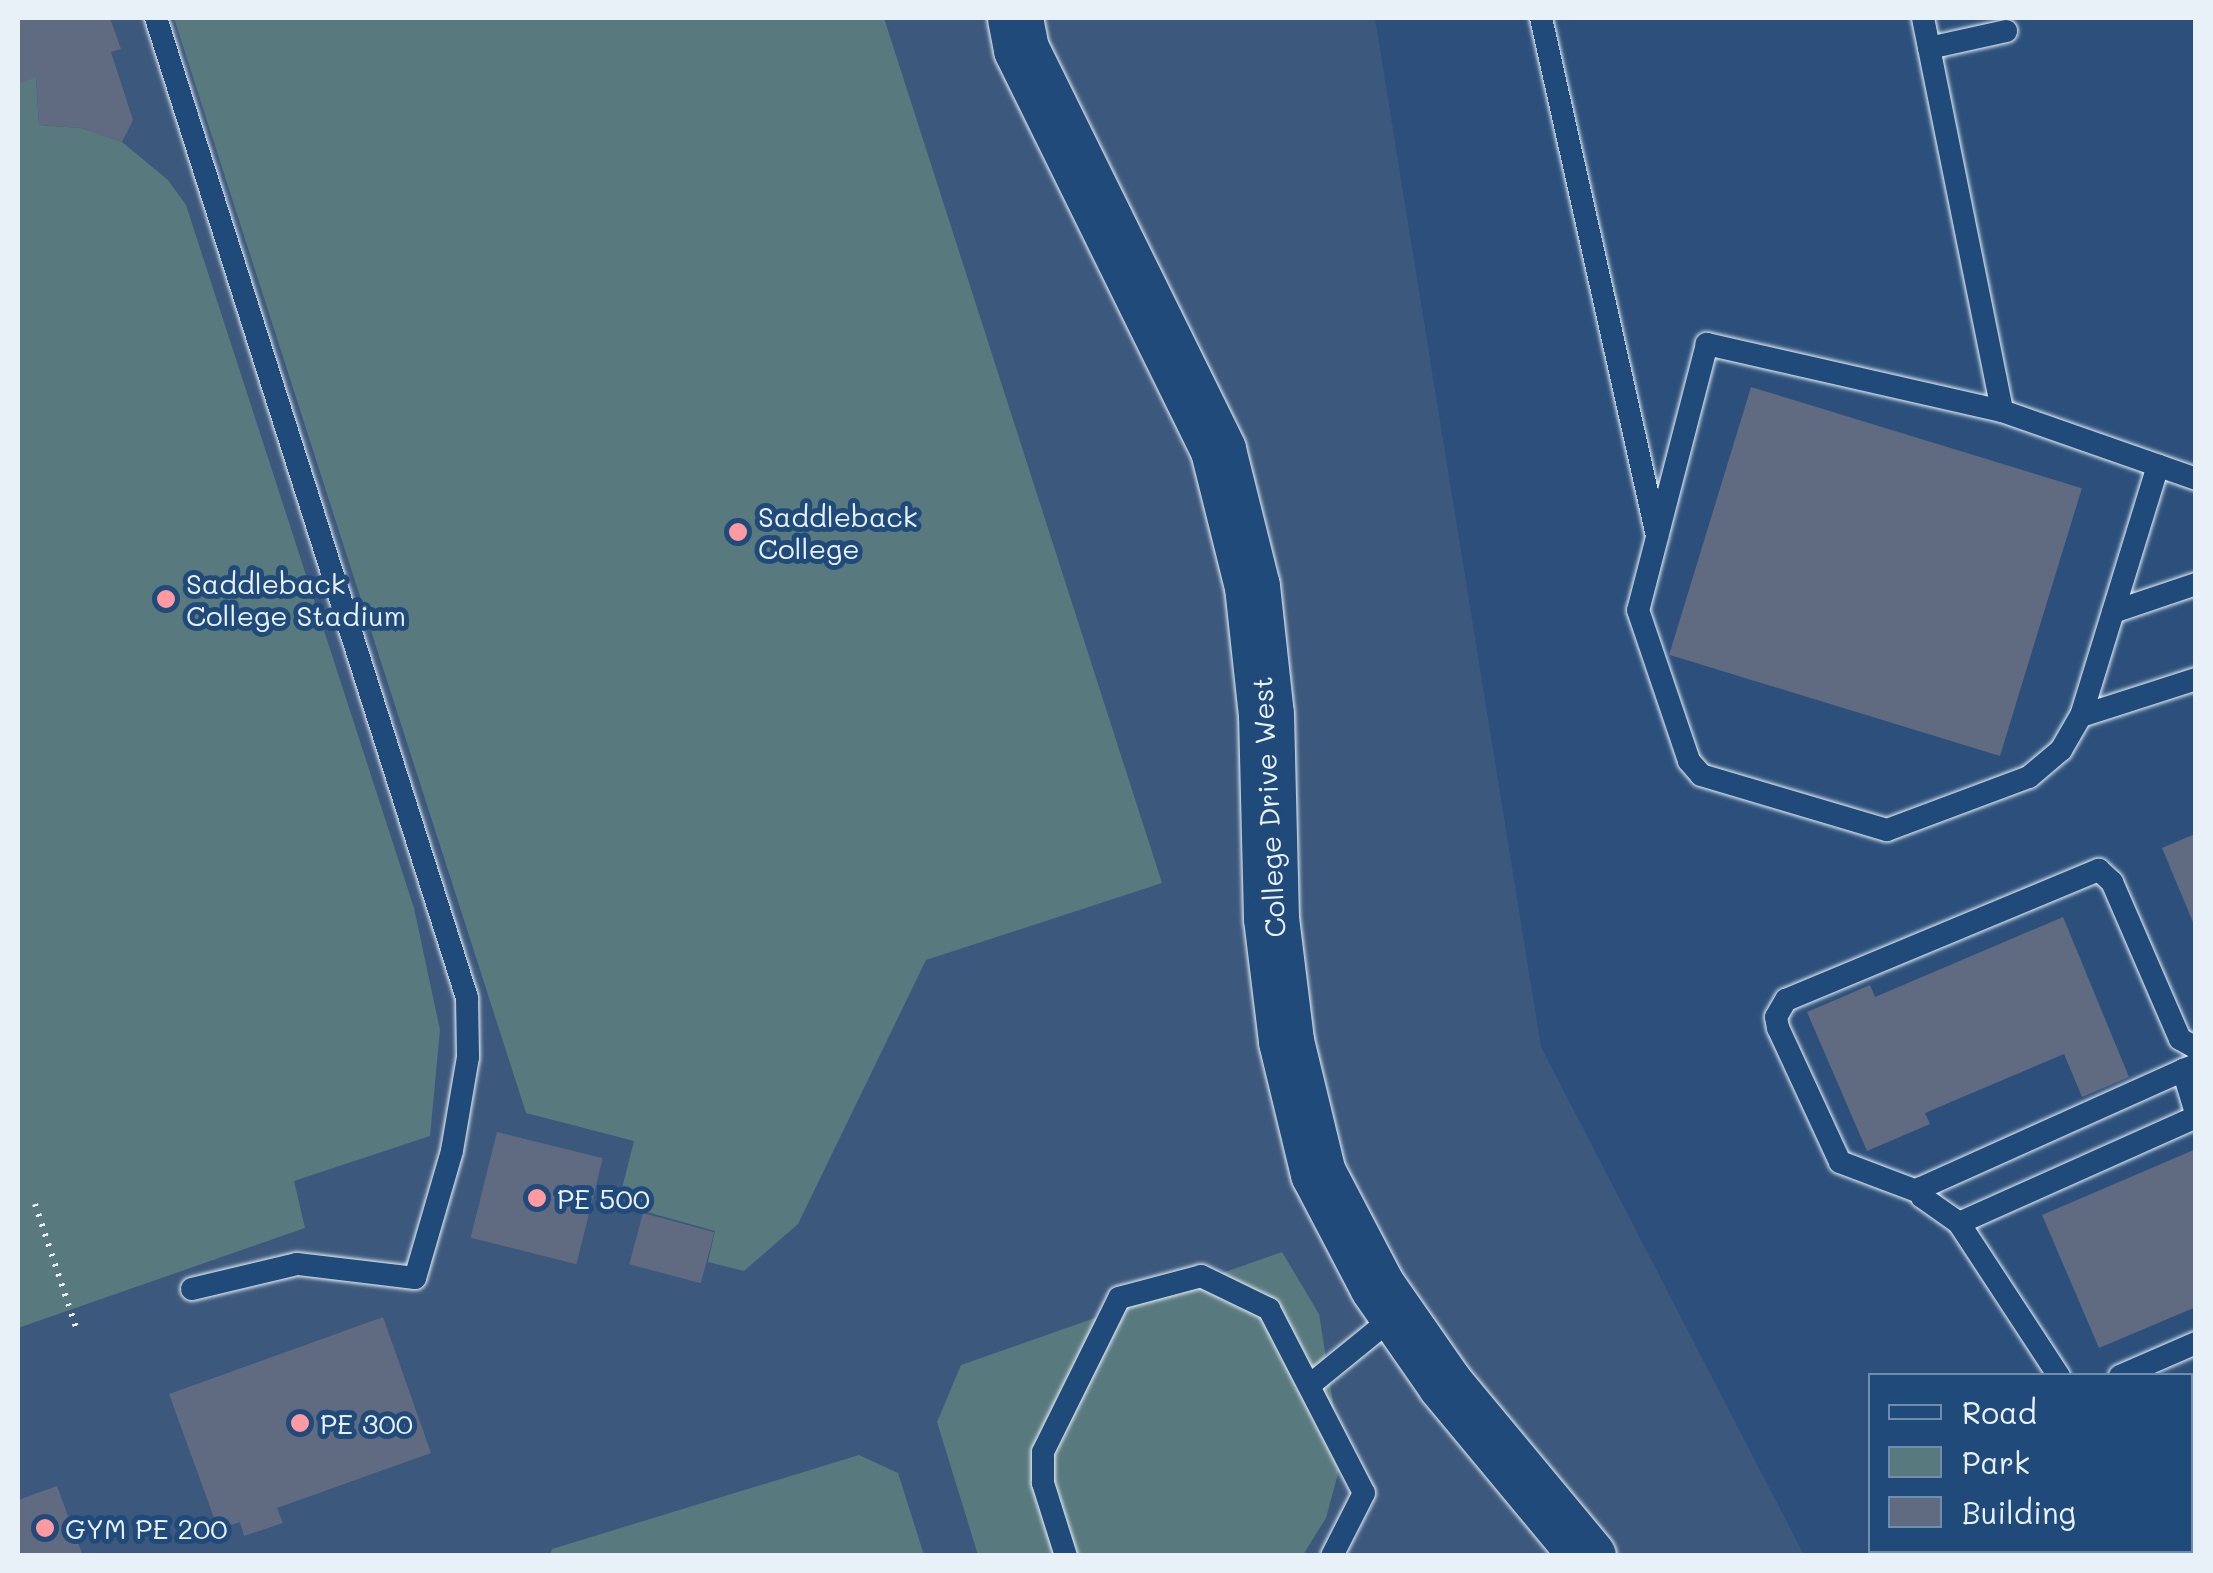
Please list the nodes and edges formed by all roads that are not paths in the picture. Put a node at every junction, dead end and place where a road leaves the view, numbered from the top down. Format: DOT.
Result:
graph roads {
  1 [pos="156,18"];
  2 [pos="1015,18"];
  3 [pos="1541,18"];
  4 [pos="1923,18"];
  5 [pos="2006,31"];
  6 [pos="1929,48"];
  7 [pos="2002,411"];
  8 [pos="2158,466"];
  9 [pos="2196,479"];
  10 [pos="1659,544"];
  11 [pos="2196,584"];
  12 [pos="2113,612"];
  13 [pos="2196,679"];
  14 [pos="2082,716"];
  15 [pos="2196,1048"];
  16 [pos="2189,1068"];
  17 [pos="2196,1115"];
  18 [pos="1922,1193"];
  19 [pos="1959,1224"];
  20 [pos="192,1289"];
  21 [pos="1397,1314"];
  22 [pos="2196,1342"];
  23 [pos="2057,1373"];
  24 [pos="2127,1373"];
  25 [pos="1310,1384"];
  26 [pos="1066,1556"];
  27 [pos="1332,1556"];
  28 [pos="1588,1556"];
  1 -- 20 [label="lane"];
  2 -- 21 [label="street, College Drive West"];
  3 -- 10 [label="lane"];
  4 -- 6 [label="lane"];
  5 -- 6 [label="lane"];
  6 -- 7 [label="lane"];
  7 -- 8 [label="lane"];
  7 -- 10 [label="lane"];
  8 -- 9 [label="lane"];
  8 -- 12 [label="lane"];
  10 -- 14 [label="lane"];
  11 -- 12 [label="lane"];
  12 -- 14 [label="lane"];
  13 -- 14 [label="lane"];
  15 -- 18 [label="lane"];
  16 -- 17 [label="lane"];
  16 -- 18 [label="lane"];
  17 -- 19 [label="lane"];
  18 -- 19 [label="lane"];
  19 -- 23 [label="lane"];
  21 -- 25 [label="lane"];
  21 -- 28 [label="street, College Drive West"];
  22 -- 24 [label="lane"];
  25 -- 26 [label="lane"];
  25 -- 27 [label="lane"];
}
